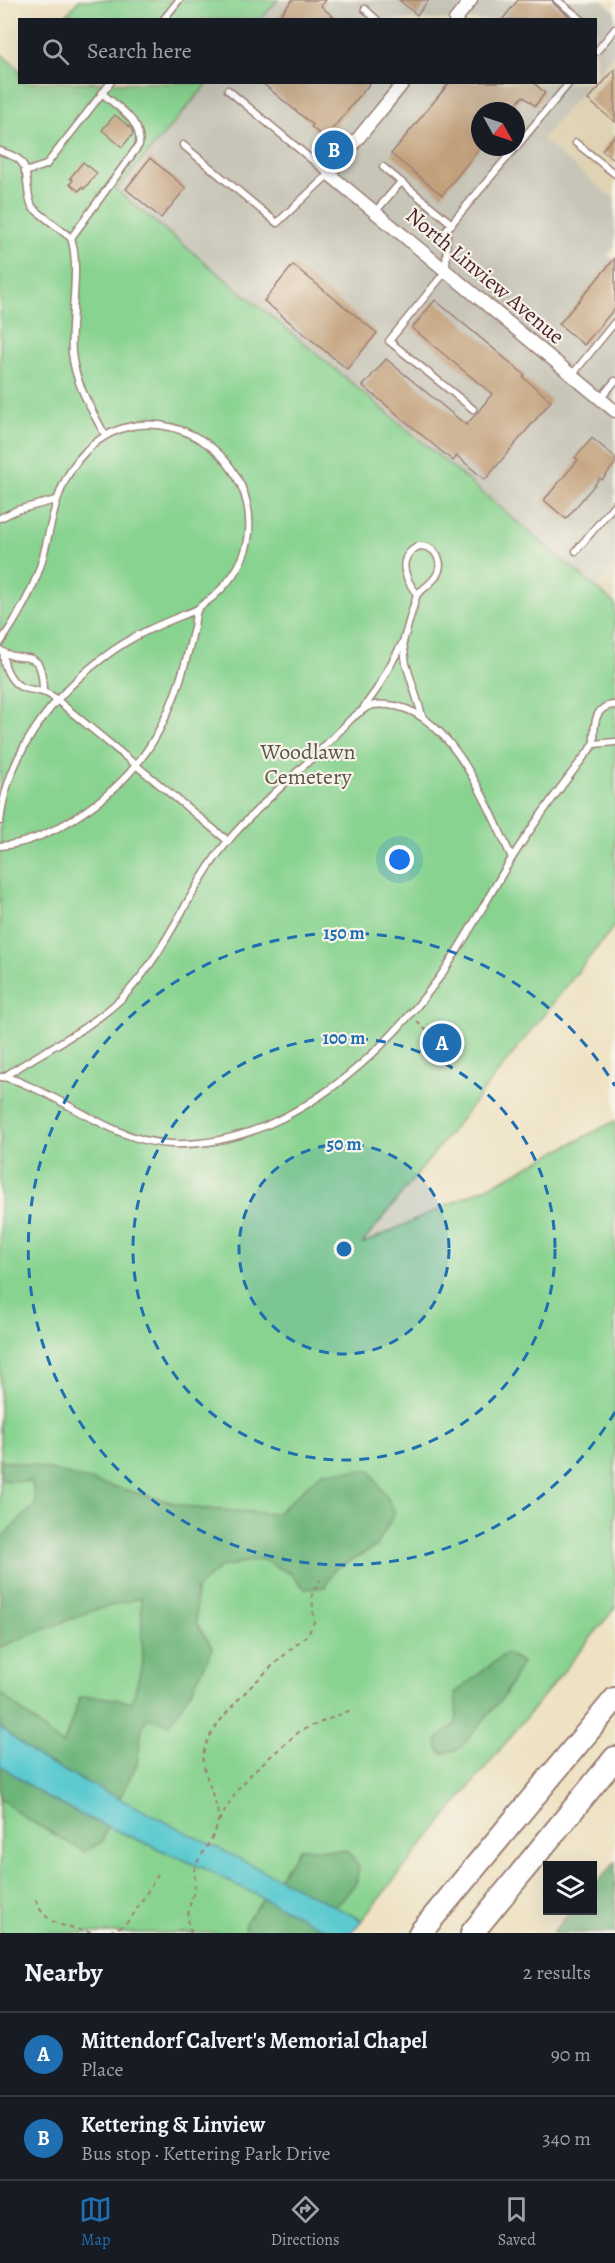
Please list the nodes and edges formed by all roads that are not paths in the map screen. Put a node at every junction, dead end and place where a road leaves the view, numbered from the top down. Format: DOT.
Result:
graph roads {
  1 [pos="178,0"];
  2 [pos="471,0"];
  3 [pos="557,0"];
  4 [pos="365,9"];
  5 [pos="164,18"];
  6 [pos="375,18"];
  7 [pos="457,18"];
  8 [pos="580,18"];
  9 [pos="615,29"];
  10 [pos="597,51"];
  11 [pos="109,84"];
  12 [pos="402,84"];
  13 [pos="568,84"];
  14 [pos="228,90"];
  15 [pos="102,93"];
  16 [pos="525,136"];
  17 [pos="576,142"];
  18 [pos="183,145"];
  19 [pos="0,151"];
  20 [pos="509,156"];
  21 [pos="383,167"];
  22 [pos="26,172"];
  23 [pos="328,174"];
  24 [pos="615,174"];
  25 [pos="401,182"];
  26 [pos="375,212"];
  27 [pos="452,224"];
  28 [pos="71,238"];
  29 [pos="446,271"];
  30 [pos="615,322"];
  31 [pos="572,375"];
  32 [pos="615,381"];
  33 [pos="600,399"];
  34 [pos="473,409"];
  35 [pos="615,411"];
  36 [pos="105,435"];
  37 [pos="56,500"];
  38 [pos="615,504"];
  39 [pos="0,518"];
  40 [pos="576,551"];
  41 [pos="417,594"];
  42 [pos="198,609"];
  43 [pos="403,642"];
  44 [pos="0,643"];
  45 [pos="2,651"];
  46 [pos="43,690"];
  47 [pos="57,700"];
  48 [pos="615,705"];
  49 [pos="362,710"];
  50 [pos="422,716"];
  51 [pos="615,742"];
  52 [pos="594,744"];
  53 [pos="136,765"];
  54 [pos="0,821"];
  55 [pos="228,841"];
  56 [pos="0,846"];
  57 [pos="512,858"];
  58 [pos="2,1077"];
  59 [pos="615,1699"];
  60 [pos="615,1758"];
  61 [pos="421,1931"];
  62 [pos="472,1933"];
  1 -- 5 [label="lane"];
  2 -- 7 [label="street"];
  3 -- 8 [label="lane"];
  4 -- 6 [label="lane"];
  9 -- 10 [label="lane"];
  11 -- 15 [label="lane"];
  12 -- 23 [label="street"];
  13 -- 16 [label="lane"];
  14 -- 23 [label="lane"];
  15 -- 22 [label="lane"];
  15 -- 28 [label="lane"];
  17 -- 24 [label="lane"];
  18 -- 23 [label="lane"];
  19 -- 22 [label="lane"];
  20 -- 27 [label="lane"];
  21 -- 25 [label="lane"];
  22 -- 28 [label="lane"];
  23 -- 26 [label="street, North Linview Avenue"];
  25 -- 26 [label="lane"];
  25 -- 27 [label="lane"];
  26 -- 29 [label="street, North Linview Avenue"];
  27 -- 29 [label="lane"];
  28 -- 36 [label="lane"];
  29 -- 31 [label="street, North Linview Avenue"];
  29 -- 34 [label="lane"];
  30 -- 31 [label="lane"];
  31 -- 33 [label="street, North Linview Avenue"];
  32 -- 33 [label="lane"];
  33 -- 35 [label="street, North Linview Avenue"];
  36 -- 37 [label="lane"];
  36 -- 42 [label="lane"];
  37 -- 39 [label="lane"];
  37 -- 44 [label="lane"];
  38 -- 40 [label="lane"];
  41 -- 41 [label="lane"];
  41 -- 43 [label="lane"];
  42 -- 47 [label="lane"];
  42 -- 53 [label="lane"];
  43 -- 49 [label="lane"];
  43 -- 50 [label="lane"];
  45 -- 46 [label="lane"];
  45 -- 46 [label="lane"];
  46 -- 47 [label="lane"];
  47 -- 53 [label="lane"];
  47 -- 54 [label="lane"];
  48 -- 52 [label="lane"];
  49 -- 50 [label="lane"];
  49 -- 55 [label="lane"];
  50 -- 57 [label="lane"];
  51 -- 52 [label="lane"];
  52 -- 57 [label="lane"];
  53 -- 55 [label="lane"];
  53 -- 56 [label="lane"];
  55 -- 58 [label="lane"];
  57 -- 58 [label="lane"];
  59 -- 61 [label="highway"];
  60 -- 62 [label="highway"];
}
